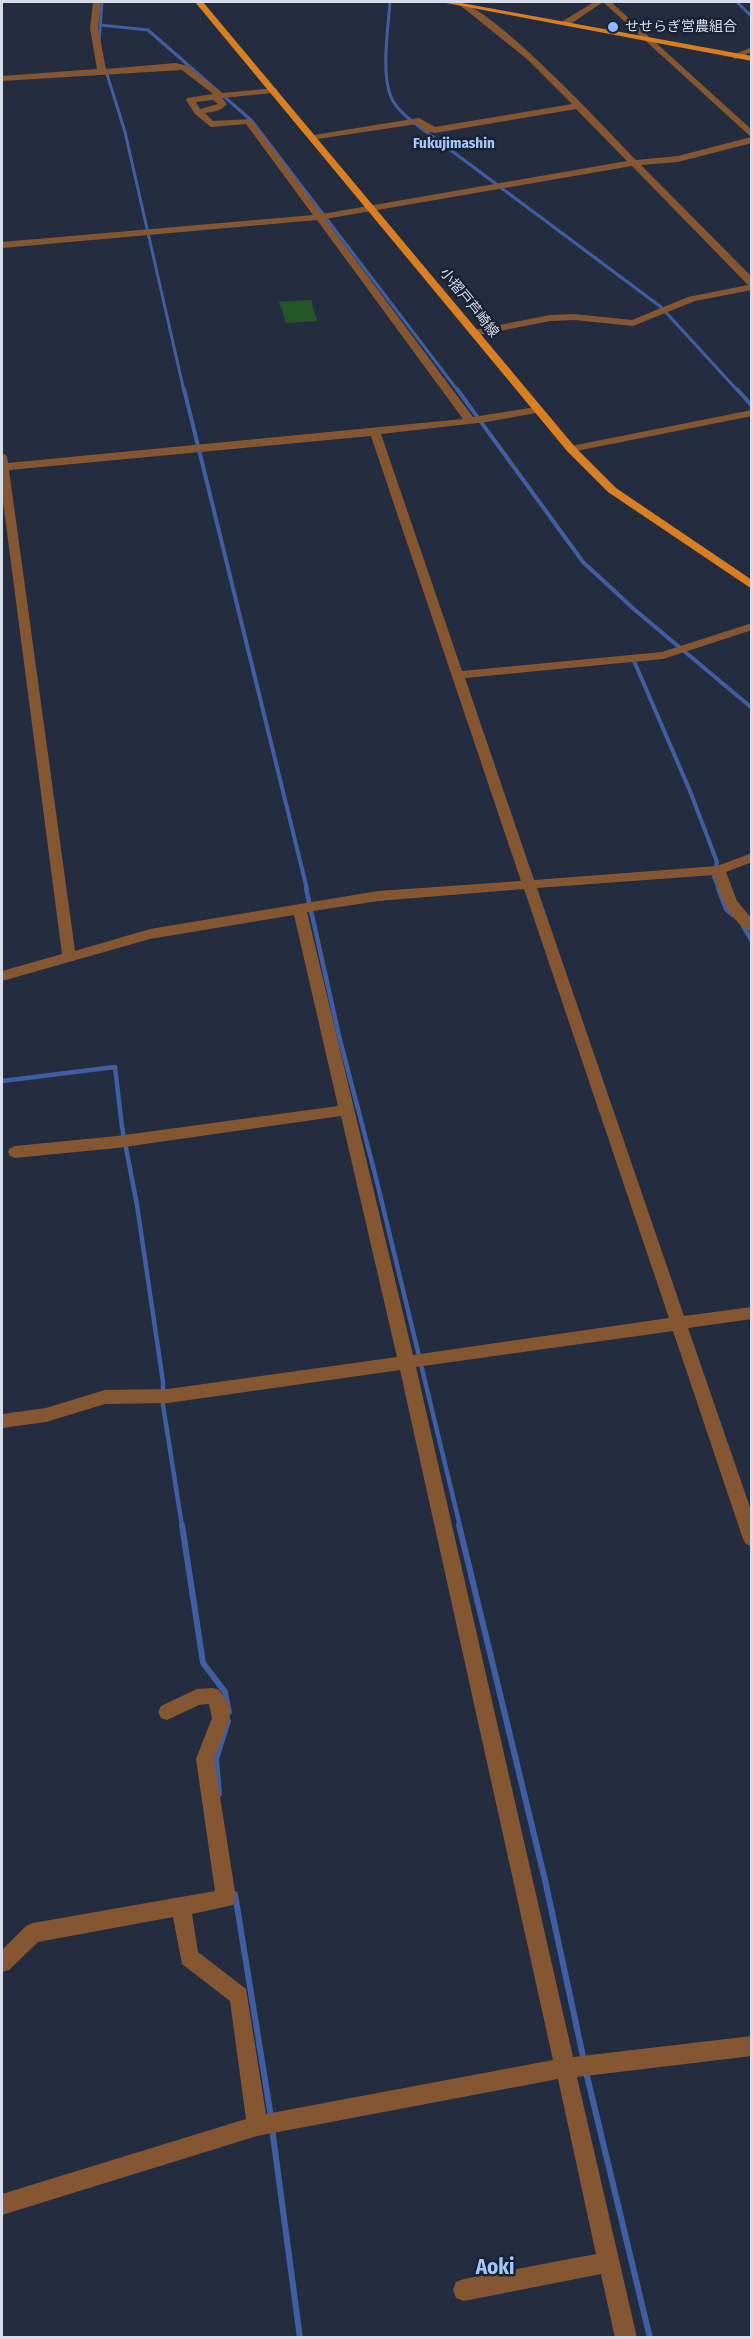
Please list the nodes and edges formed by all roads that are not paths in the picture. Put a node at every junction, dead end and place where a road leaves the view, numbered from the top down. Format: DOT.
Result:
graph roads {
  1 [pos="97,2"];
  2 [pos="199,2"];
  3 [pos="445,2"];
  4 [pos="599,2"];
  5 [pos="607,2"];
  6 [pos="463,3"];
  7 [pos="566,23"];
  8 [pos="646,38"];
  9 [pos="752,49"];
  10 [pos="735,56"];
  11 [pos="752,59"];
  12 [pos="102,71"];
  13 [pos="2,80"];
  14 [pos="273,90"];
  15 [pos="218,96"];
  16 [pos="578,106"];
  17 [pos="198,112"];
  18 [pos="752,135"];
  19 [pos="314,138"];
  20 [pos="752,140"];
  21 [pos="634,162"];
  22 [pos="372,208"];
  23 [pos="321,217"];
  24 [pos="2,245"];
  25 [pos="752,285"];
  26 [pos="474,333"];
  27 [pos="536,410"];
  28 [pos="752,413"];
  29 [pos="470,421"];
  30 [pos="375,432"];
  31 [pos="571,449"];
  32 [pos="2,463"];
  33 [pos="752,586"];
  34 [pos="752,626"];
  35 [pos="459,675"];
  36 [pos="752,857"];
  37 [pos="719,870"];
  38 [pos="529,885"];
  39 [pos="299,909"];
  40 [pos="752,927"];
  41 [pos="69,957"];
  42 [pos="2,976"];
  43 [pos="345,1110"];
  44 [pos="15,1152"];
  45 [pos="752,1312"];
  46 [pos="678,1323"];
  47 [pos="407,1364"];
  48 [pos="2,1421"];
  49 [pos="752,1539"];
  50 [pos="167,1712"];
  51 [pos="181,1906"];
  52 [pos="2,1963"];
  53 [pos="752,2046"];
  54 [pos="564,2068"];
  55 [pos="257,2126"];
  56 [pos="2,2205"];
  57 [pos="608,2262"];
  58 [pos="464,2290"];
  59 [pos="626,2337"];
  1 -- 12 [label="street"];
  2 -- 14 [label="main road, 小摺戸芦崎線"];
  3 -- 6 [label="main road"];
  4 -- 7 [label="street"];
  5 -- 8 [label="street"];
  6 -- 7 [label="main road"];
  6 -- 16 [label="street"];
  7 -- 8 [label="main road"];
  8 -- 10 [label="main road"];
  8 -- 18 [label="street"];
  9 -- 10 [label="street"];
  10 -- 11 [label="main road"];
  12 -- 13 [label="street"];
  12 -- 15 [label="street"];
  14 -- 15 [label="street"];
  14 -- 19 [label="main road, 小摺戸芦崎線"];
  15 -- 17 [label="street"];
  15 -- 17 [label="street"];
  16 -- 19 [label="street"];
  16 -- 21 [label="street"];
  17 -- 23 [label="street"];
  19 -- 22 [label="main road, 小摺戸芦崎線"];
  20 -- 21 [label="street"];
  21 -- 22 [label="street"];
  21 -- 25 [label="street"];
  22 -- 23 [label="street"];
  22 -- 26 [label="main road, 小摺戸芦崎線"];
  23 -- 24 [label="street"];
  23 -- 29 [label="street"];
  25 -- 26 [label="street"];
  26 -- 27 [label="main road, 小摺戸芦崎線"];
  27 -- 29 [label="street"];
  27 -- 31 [label="main road, 小摺戸芦崎線"];
  28 -- 31 [label="street"];
  29 -- 30 [label="street"];
  30 -- 32 [label="street"];
  30 -- 35 [label="street"];
  31 -- 33 [label="main road, 小摺戸芦崎線"];
  32 -- 41 [label="street"];
  34 -- 35 [label="street"];
  35 -- 38 [label="street"];
  36 -- 37 [label="street"];
  37 -- 38 [label="street"];
  37 -- 40 [label="street"];
  38 -- 39 [label="street"];
  38 -- 46 [label="street"];
  39 -- 41 [label="street"];
  39 -- 43 [label="street"];
  41 -- 42 [label="street"];
  43 -- 44 [label="street"];
  43 -- 47 [label="street"];
  45 -- 46 [label="street"];
  46 -- 47 [label="street"];
  46 -- 49 [label="street"];
  47 -- 48 [label="street"];
  47 -- 54 [label="street"];
  50 -- 51 [label="street"];
  51 -- 52 [label="street"];
  51 -- 55 [label="street"];
  53 -- 54 [label="street"];
  54 -- 55 [label="street"];
  54 -- 57 [label="street"];
  55 -- 56 [label="street"];
  57 -- 58 [label="street"];
  57 -- 59 [label="street"];
}
